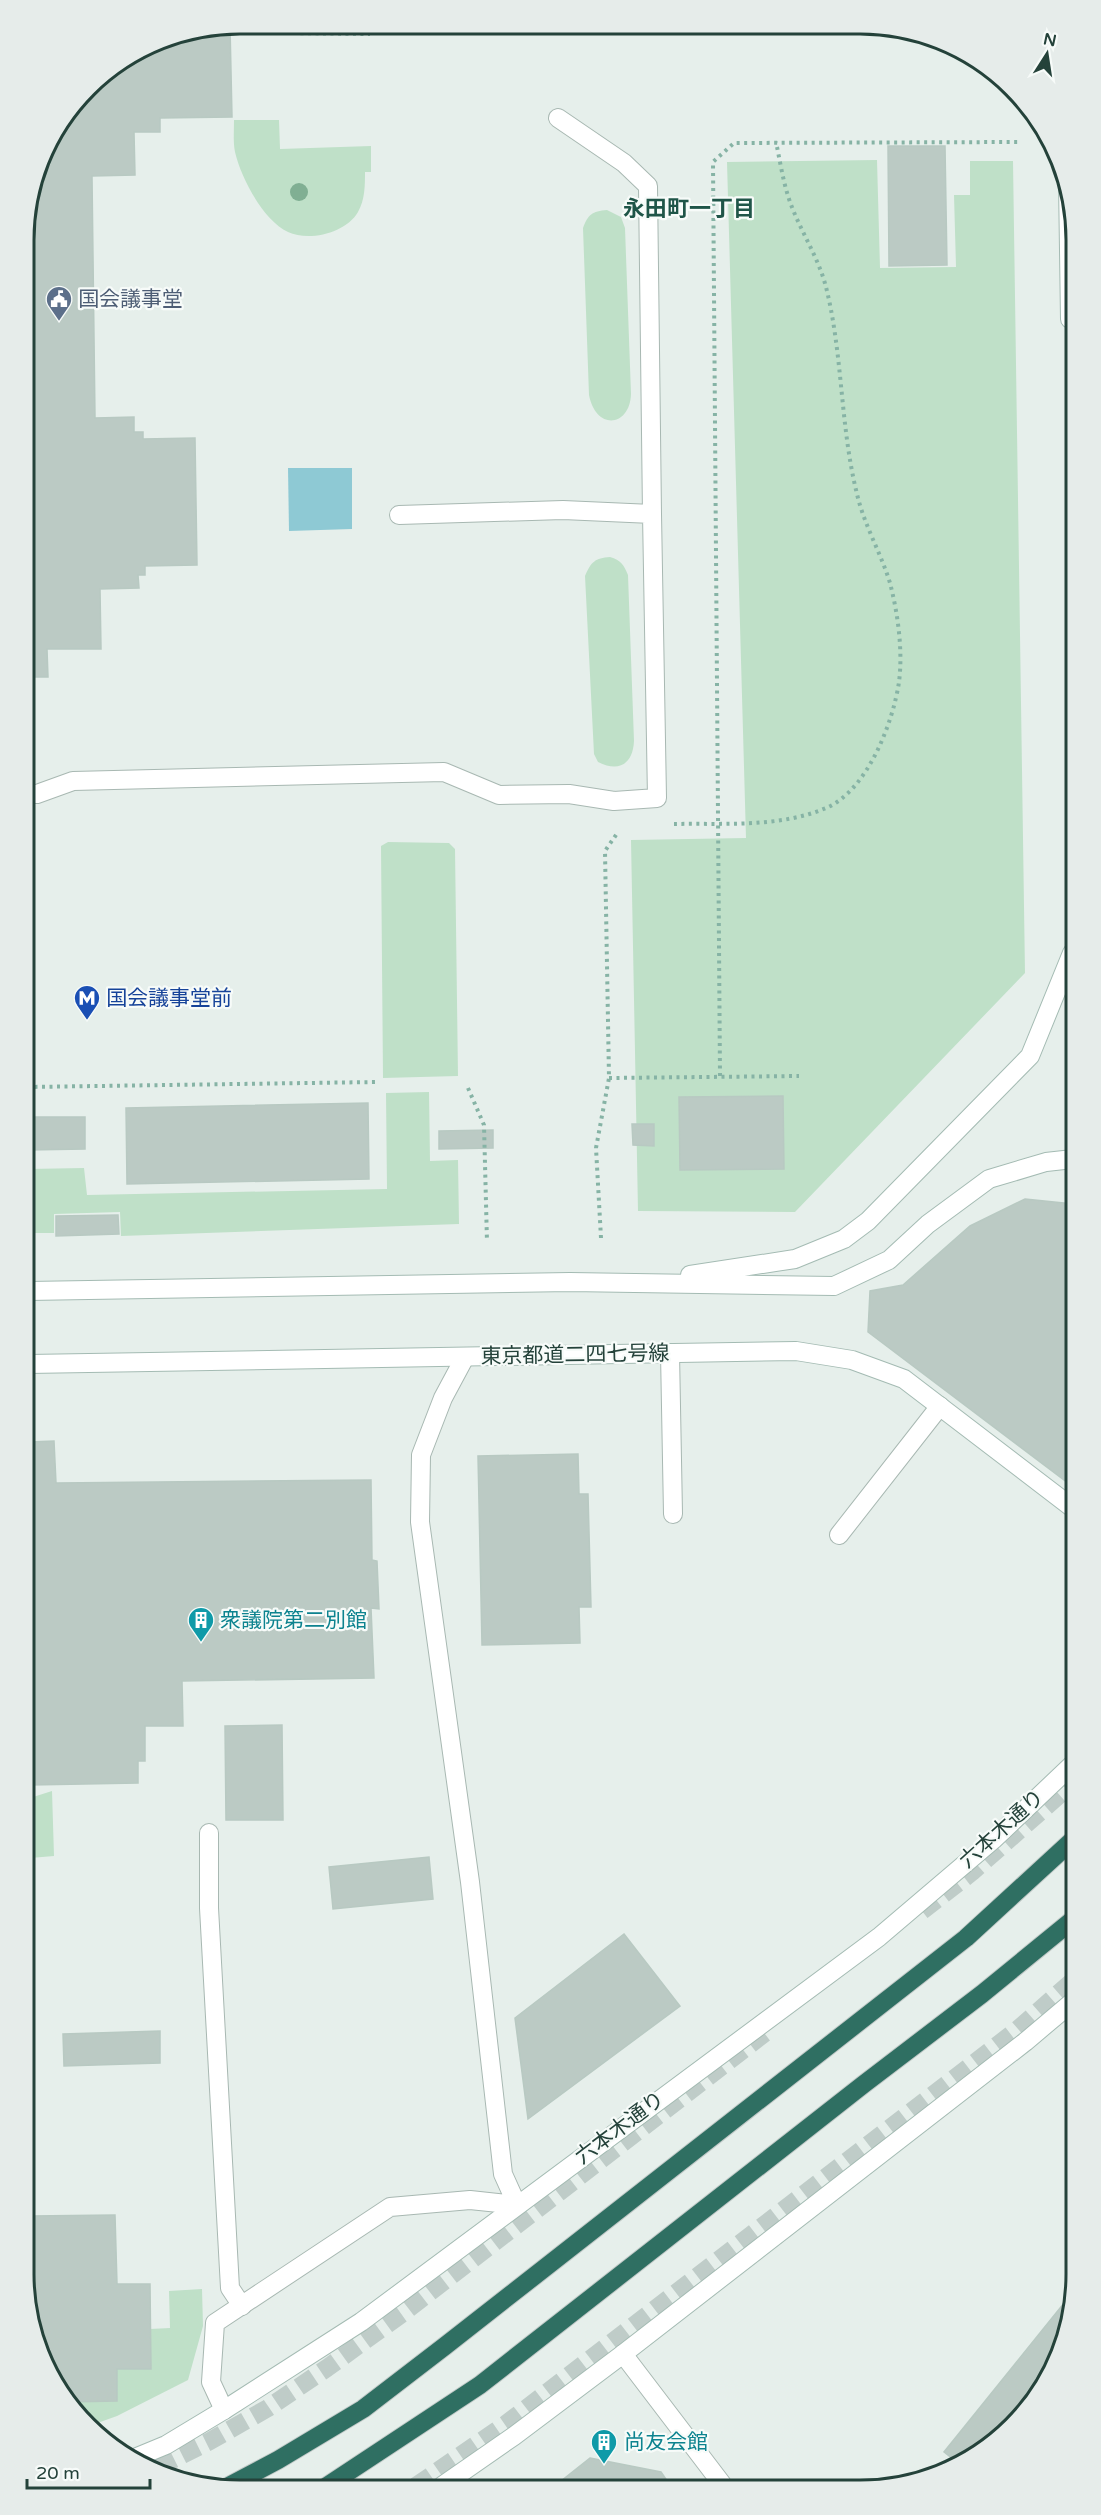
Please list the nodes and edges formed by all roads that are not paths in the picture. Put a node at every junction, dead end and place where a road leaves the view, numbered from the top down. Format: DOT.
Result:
graph roads {
  1 [pos="558,118"];
  2 [pos="399,514"];
  3 [pos="652,514"];
  4 [pos="35,794"];
  5 [pos="1066,968"];
  6 [pos="1066,1160"];
  7 [pos="638,1283"];
  8 [pos="34,1292"];
  9 [pos="670,1353"];
  10 [pos="465,1357"];
  11 [pos="34,1364"];
  12 [pos="940,1406"];
  13 [pos="1066,1503"];
  14 [pos="673,1514"];
  15 [pos="839,1536"];
  16 [pos="1066,1771"];
  17 [pos="209,1833"];
  18 [pos="1066,1846"];
  19 [pos="1066,1925"];
  20 [pos="1066,2007"];
  21 [pos="517,2205"];
  22 [pos="242,2306"];
  23 [pos="623,2354"];
  24 [pos="224,2410"];
  25 [pos="142,2455"];
  26 [pos="240,2480"];
  27 [pos="336,2480"];
  28 [pos="451,2480"];
  29 [pos="719,2480"];
  1 -- 3 [label="main road"];
  2 -- 3 [label="main road"];
  3 -- 4 [label="main road"];
  5 -- 7 [label="main road"];
  6 -- 7 [label="main road"];
  7 -- 8 [label="main road"];
  9 -- 10 [label="main road, 東京都道二四七号線"];
  9 -- 12 [label="main road, 東京都道二四七号線"];
  9 -- 14 [label="main road"];
  10 -- 11 [label="main road, 東京都道二四七号線"];
  10 -- 21 [label="main road"];
  12 -- 13 [label="main road, 東京都道二四七号線"];
  12 -- 15 [label="main road"];
  16 -- 21 [label="main road, 六本木通り"];
  17 -- 22 [label="main road"];
  18 -- 26 [label="highway"];
  19 -- 27 [label="highway"];
  20 -- 23 [label="main road"];
  21 -- 22 [label="main road"];
  21 -- 24 [label="main road, 六本木通り"];
  22 -- 24 [label="main road"];
  23 -- 28 [label="main road"];
  23 -- 29 [label="main road"];
  24 -- 25 [label="main road, 六本木通り"];
}
